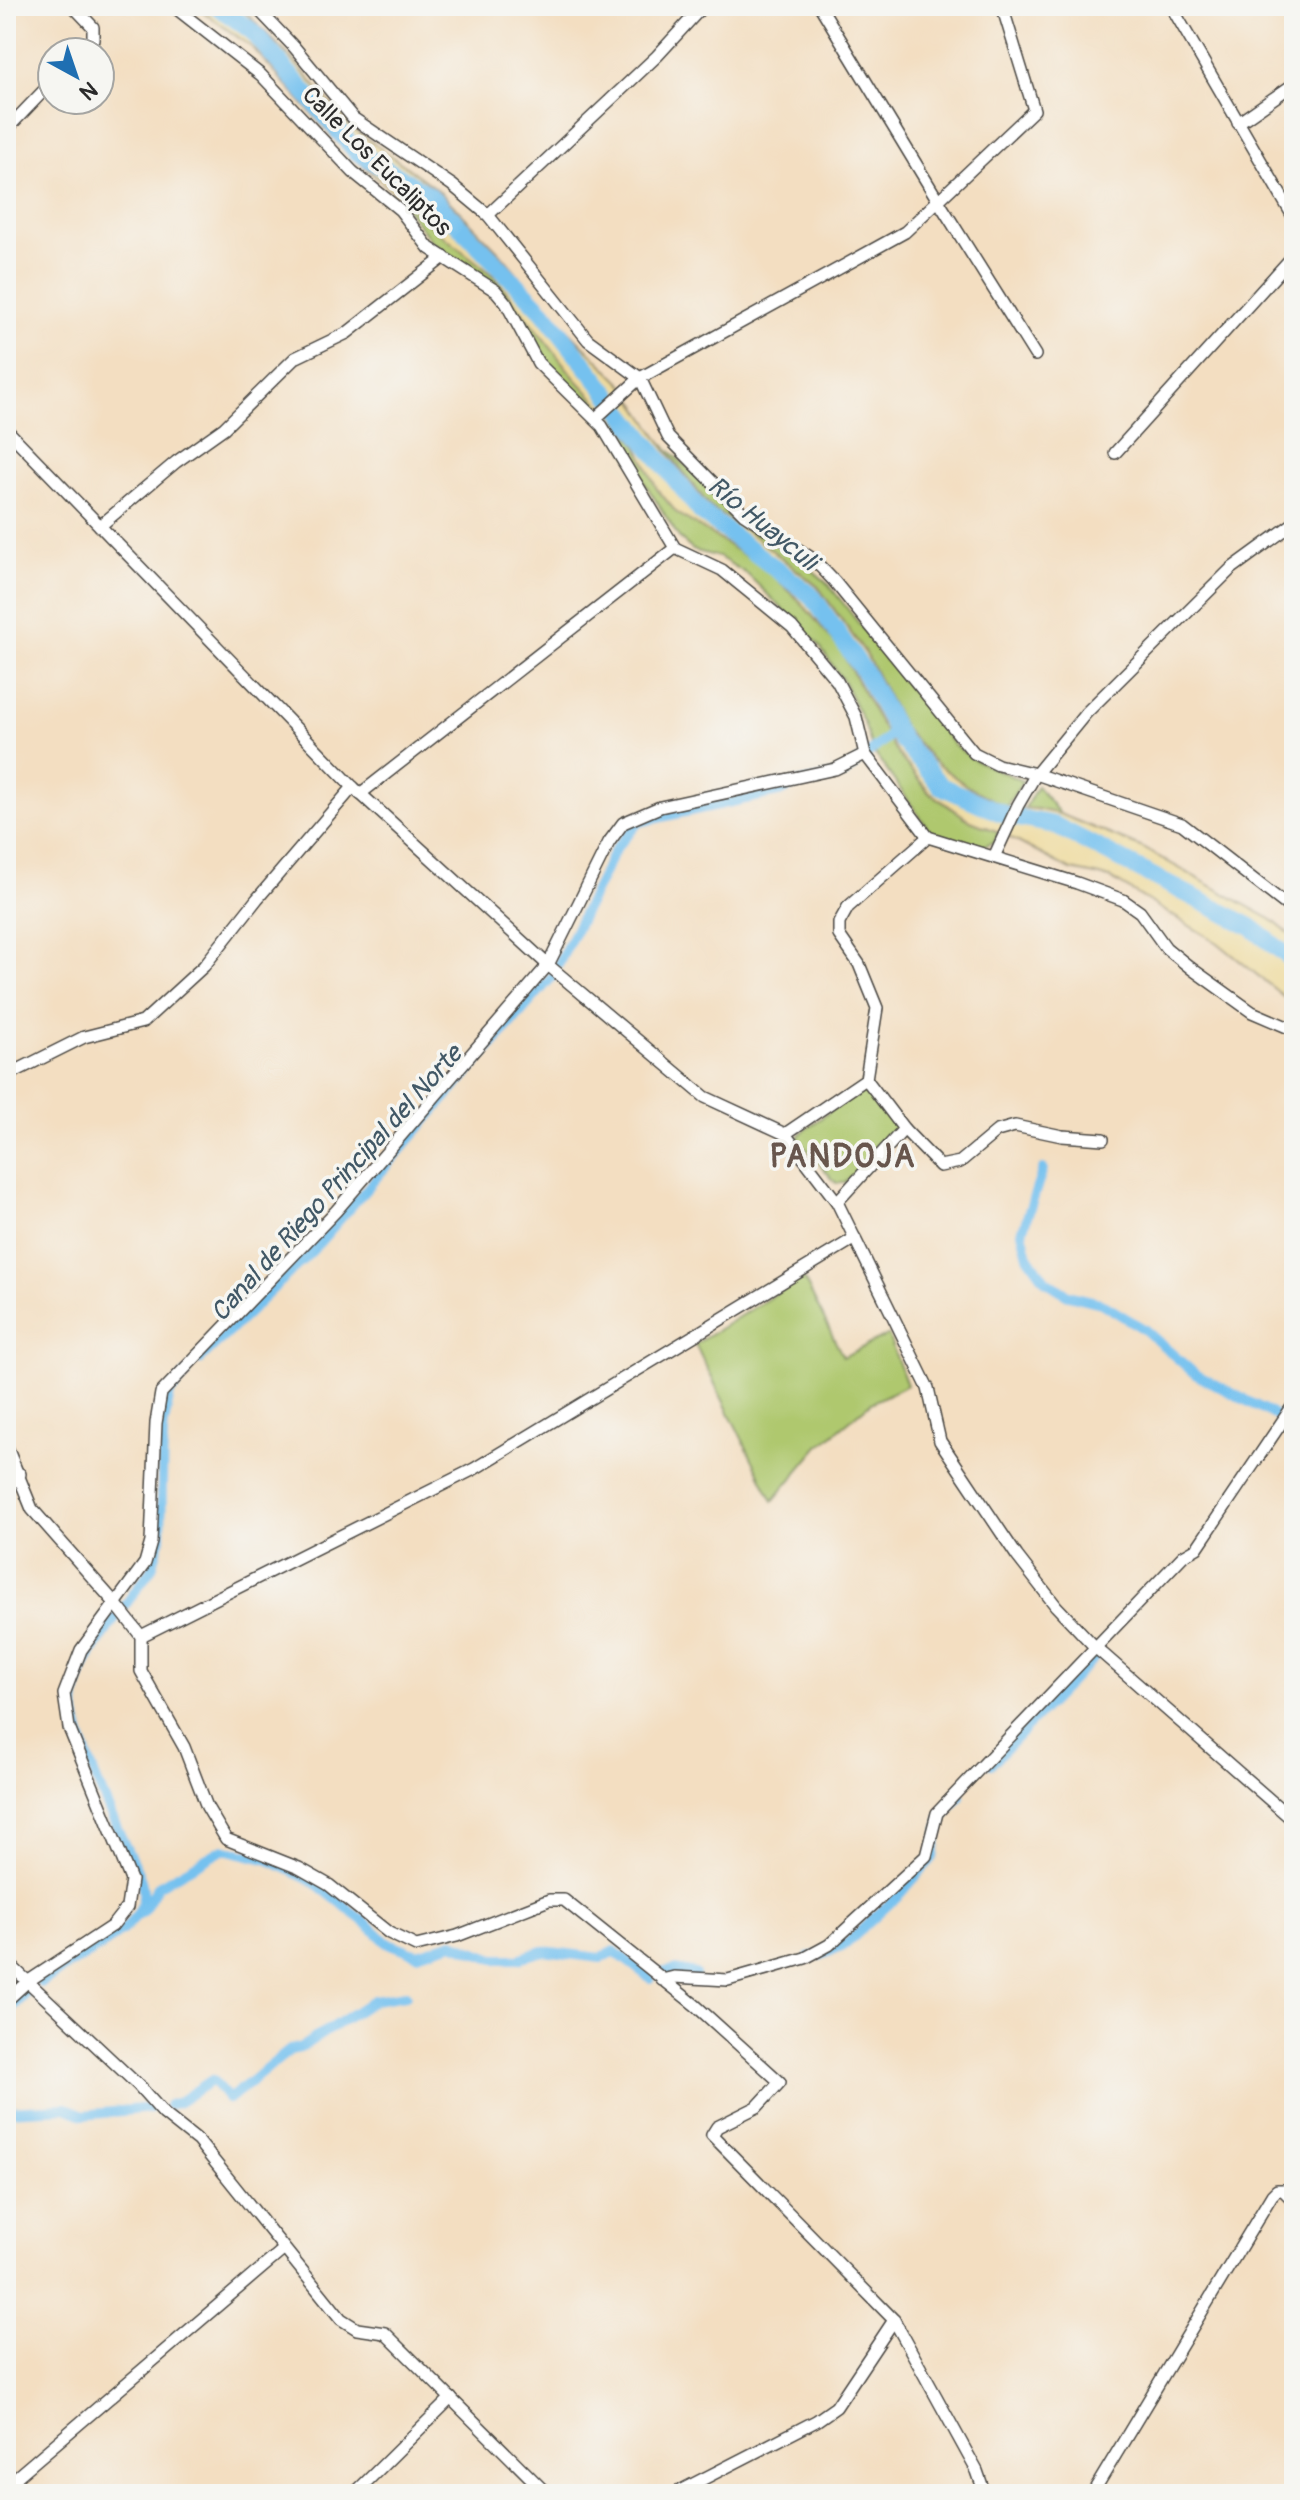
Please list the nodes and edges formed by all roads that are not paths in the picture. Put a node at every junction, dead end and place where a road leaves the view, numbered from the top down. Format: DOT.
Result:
graph roads {
  1 [pos="73,6"];
  2 [pos="173,6"];
  3 [pos="255,6"];
  4 [pos="718,6"];
  5 [pos="820,6"];
  6 [pos="1002,6"];
  7 [pos="1171,6"];
  8 [pos="93,36"];
  9 [pos="1294,84"];
  10 [pos="36,99"];
  11 [pos="1238,123"];
  12 [pos="6,130"];
  13 [pos="939,202"];
  14 [pos="488,215"];
  15 [pos="1294,218"];
  16 [pos="1294,255"];
  17 [pos="444,257"];
  18 [pos="1035,355"];
  19 [pos="636,383"];
  20 [pos="600,415"];
  21 [pos="6,429"];
  22 [pos="1115,453"];
  23 [pos="1294,523"];
  24 [pos="100,526"];
  25 [pos="675,548"];
  26 [pos="865,754"];
  27 [pos="1036,774"];
  28 [pos="356,791"];
  29 [pos="928,837"];
  30 [pos="994,857"];
  31 [pos="1294,911"];
  32 [pos="548,965"];
  33 [pos="1294,1030"];
  34 [pos="6,1076"];
  35 [pos="866,1079"];
  36 [pos="904,1129"];
  37 [pos="785,1134"];
  38 [pos="1103,1139"];
  39 [pos="837,1202"];
  40 [pos="855,1238"];
  41 [pos="1294,1404"];
  42 [pos="6,1445"];
  43 [pos="20,1474"];
  44 [pos="6,1490"];
  45 [pos="115,1603"];
  46 [pos="141,1636"];
  47 [pos="1095,1647"];
  48 [pos="1294,1821"];
  49 [pos="6,1961"];
  50 [pos="662,1980"];
  51 [pos="27,1982"];
  52 [pos="6,2001"];
  53 [pos="1294,2201"];
  54 [pos="283,2250"];
  55 [pos="894,2320"];
  56 [pos="451,2398"];
  57 [pos="6,2486"];
  58 [pos="354,2494"];
  59 [pos="547,2494"];
  60 [pos="674,2494"];
  61 [pos="985,2494"];
  62 [pos="1092,2494"];
  1 -- 8 [label="street"];
  2 -- 17 [label="street, Calle Los Eucaliptos"];
  3 -- 14 [label="street"];
  4 -- 14 [label="street"];
  5 -- 13 [label="street"];
  6 -- 13 [label="street"];
  7 -- 11 [label="street"];
  9 -- 11 [label="street"];
  10 -- 12 [label="street"];
  11 -- 15 [label="street"];
  13 -- 18 [label="street"];
  13 -- 19 [label="street"];
  14 -- 19 [label="street"];
  16 -- 22 [label="street"];
  17 -- 20 [label="street, Calle Los Eucaliptos"];
  17 -- 24 [label="street"];
  19 -- 20 [label="street"];
  19 -- 27 [label="street"];
  20 -- 25 [label="street, Calle Los Eucaliptos"];
  21 -- 24 [label="street"];
  23 -- 27 [label="street"];
  24 -- 28 [label="street"];
  25 -- 26 [label="street"];
  25 -- 28 [label="street"];
  26 -- 29 [label="street"];
  26 -- 32 [label="street"];
  27 -- 30 [label="street"];
  27 -- 31 [label="street"];
  28 -- 32 [label="street"];
  28 -- 34 [label="street"];
  29 -- 30 [label="street"];
  29 -- 35 [label="street"];
  30 -- 33 [label="street"];
  32 -- 37 [label="street"];
  32 -- 45 [label="street"];
  35 -- 36 [label="street"];
  35 -- 37 [label="street"];
  36 -- 38 [label="street"];
  36 -- 39 [label="street"];
  37 -- 39 [label="street"];
  39 -- 40 [label="street"];
  40 -- 46 [label="street"];
  40 -- 47 [label="street"];
  41 -- 47 [label="street"];
  42 -- 43 [label="street"];
  43 -- 44 [label="street"];
  43 -- 45 [label="street"];
  45 -- 46 [label="street"];
  45 -- 51 [label="street"];
  46 -- 50 [label="street"];
  47 -- 48 [label="street"];
  47 -- 50 [label="street"];
  49 -- 51 [label="street"];
  50 -- 55 [label="street"];
  51 -- 52 [label="street"];
  51 -- 54 [label="street"];
  53 -- 62 [label="street"];
  54 -- 56 [label="street"];
  54 -- 57 [label="street"];
  55 -- 60 [label="street"];
  55 -- 61 [label="street"];
  56 -- 58 [label="street"];
  56 -- 59 [label="street"];
}
